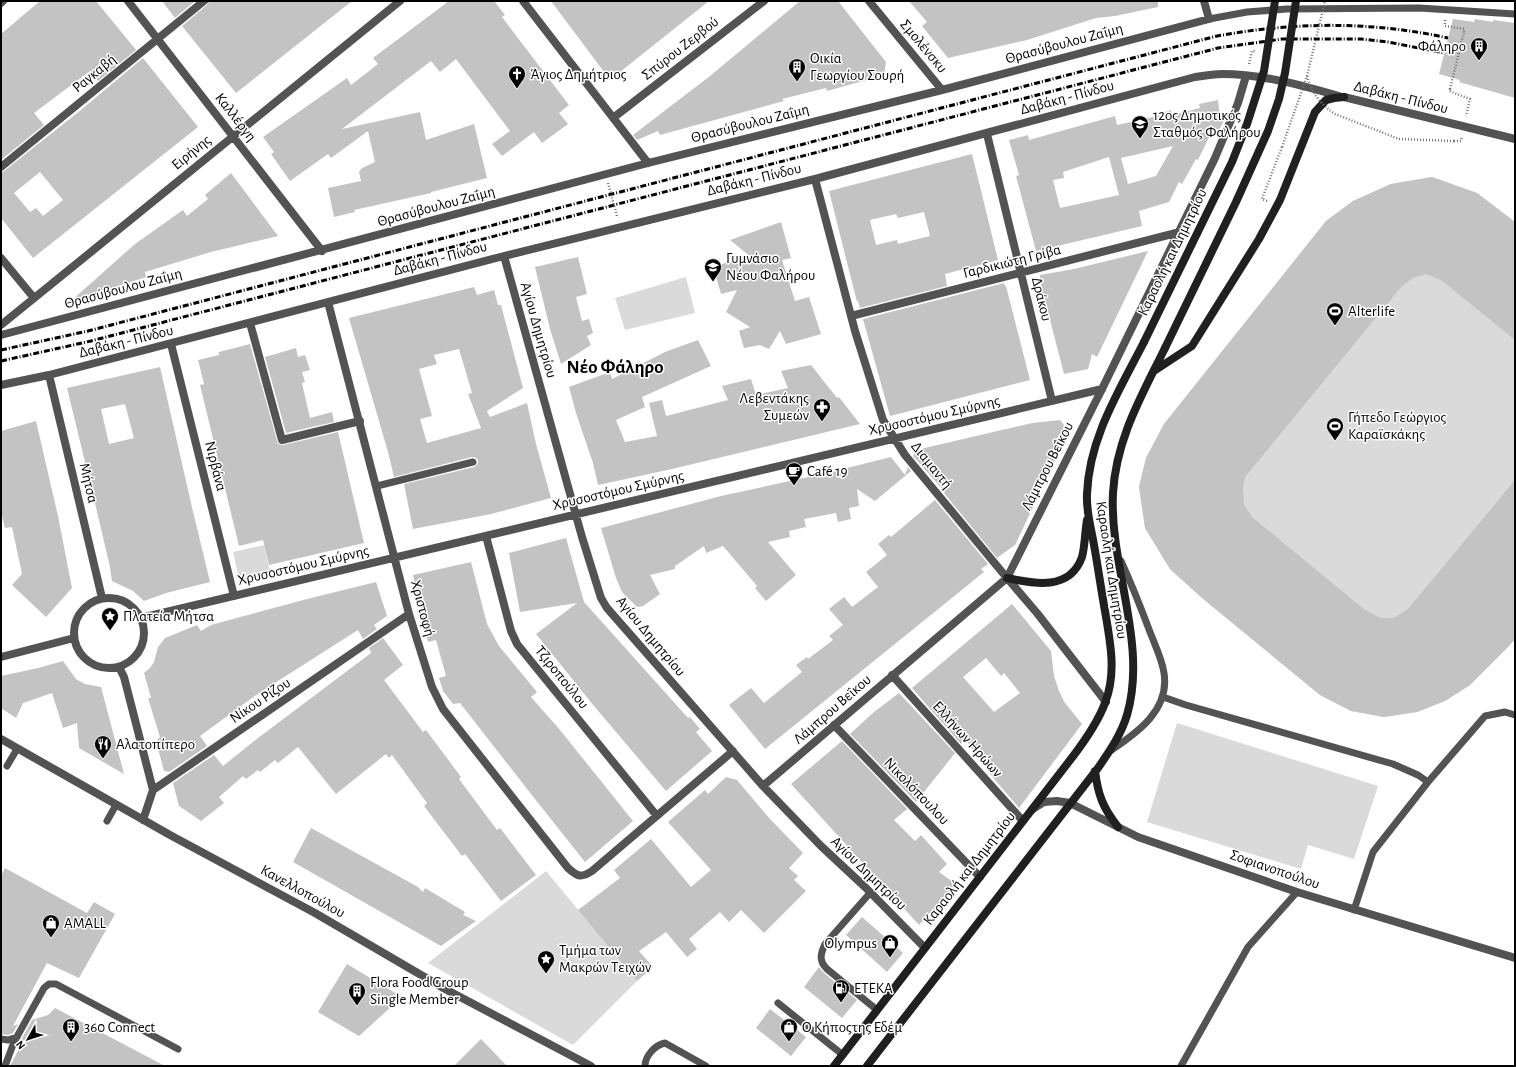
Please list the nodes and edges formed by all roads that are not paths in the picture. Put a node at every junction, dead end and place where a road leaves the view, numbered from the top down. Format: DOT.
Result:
graph roads {
  1 [pos="128,1"];
  2 [pos="204,1"];
  3 [pos="400,1"];
  4 [pos="523,1"];
  5 [pos="764,1"];
  6 [pos="869,1"];
  7 [pos="1204,1"];
  8 [pos="1275,1"];
  9 [pos="1296,1"];
  10 [pos="1515,14"];
  11 [pos="1209,19"];
  12 [pos="157,39"];
  13 [pos="1246,76"];
  14 [pos="942,90"];
  15 [pos="1344,97"];
  16 [pos="613,118"];
  17 [pos="986,134"];
  18 [pos="233,136"];
  19 [pos="1515,138"];
  20 [pos="648,163"];
  21 [pos="1,166"];
  22 [pos="815,179"];
  23 [pos="1180,232"];
  24 [pos="322,251"];
  25 [pos="504,256"];
  26 [pos="1,258"];
  27 [pos="1022,273"];
  28 [pos="34,298"];
  29 [pos="328,302"];
  30 [pos="851,316"];
  31 [pos="250,322"];
  32 [pos="1,325"];
  33 [pos="1,335"];
  34 [pos="171,344"];
  35 [pos="1153,371"];
  36 [pos="49,375"];
  37 [pos="1,385"];
  38 [pos="1102,389"];
  39 [pos="1052,401"];
  40 [pos="360,421"];
  41 [pos="894,439"];
  42 [pos="473,462"];
  43 [pos="377,486"];
  44 [pos="577,514"];
  45 [pos="1087,515"];
  46 [pos="486,536"];
  47 [pos="1117,555"];
  48 [pos="395,558"];
  49 [pos="1006,578"];
  50 [pos="234,596"];
  51 [pos="102,598"];
  52 [pos="409,614"];
  53 [pos="141,618"];
  54 [pos="74,638"];
  55 [pos="1,657"];
  56 [pos="119,667"];
  57 [pos="892,676"];
  58 [pos="1163,697"];
  59 [pos="1106,702"];
  60 [pos="1515,715"];
  61 [pos="834,725"];
  62 [pos="1,739"];
  63 [pos="17,749"];
  64 [pos="734,751"];
  65 [pos="1110,751"];
  66 [pos="7,766"];
  67 [pos="1095,771"];
  68 [pos="1428,782"];
  69 [pos="763,786"];
  70 [pos="153,790"];
  71 [pos="1070,803"];
  72 [pos="116,805"];
  73 [pos="1032,809"];
  74 [pos="657,816"];
  75 [pos="143,820"];
  76 [pos="1023,821"];
  77 [pos="107,822"];
  78 [pos="1118,827"];
  79 [pos="980,877"];
  80 [pos="1297,892"];
  81 [pos="870,893"];
  82 [pos="1354,910"];
  83 [pos="925,948"];
  84 [pos="1515,958"];
  85 [pos="778,1003"];
  86 [pos="878,1010"];
  87 [pos="17,1037"];
  88 [pos="1,1039"];
  89 [pos="178,1049"];
  90 [pos="843,1055"];
  91 [pos="5,1066"];
  92 [pos="591,1066"];
  93 [pos="645,1066"];
  94 [pos="706,1066"];
  95 [pos="834,1066"];
  96 [pos="867,1066"];
  97 [pos="1181,1066"];
  1 -- 12 [label="street, Καλλέργη"];
  2 -- 12 [label="street, Ραγκαβή"];
  3 -- 18 [label="street, Ειρήνης"];
  4 -- 16 [label="street"];
  5 -- 16 [label="street, Σπύρου Ζερβού"];
  6 -- 14 [label="street, Σμολένσκυ"];
  7 -- 11 [label="street"];
  8 -- 45 [label="main road, Καραολή και Δημητρίου, bridge"];
  9 -- 35 [label="main road, Καραολή και Δημητρίου, bridge"];
  10 -- 11 [label="lane, Θρασύβουλου Ζαΐμη"];
  11 -- 14 [label="street, Θρασύβουλου Ζαΐμη"];
  12 -- 18 [label="street, Καλλέργη"];
  12 -- 21 [label="street, Ραγκαβή"];
  13 -- 15 [label="street, Δαβάκη - Πίνδου"];
  13 -- 17 [label="street, Δαβάκη - Πίνδου"];
  13 -- 23 [label="street, Λάμπρου Βεΐκου"];
  14 -- 20 [label="street, Θρασύβουλου Ζαΐμη"];
  15 -- 19 [label="street, Δαβάκη - Πίνδου"];
  15 -- 35 [label="main road"];
  16 -- 20 [label="street"];
  17 -- 22 [label="street, Δαβάκη - Πίνδου"];
  17 -- 27 [label="street, Δράκου"];
  18 -- 24 [label="street, Καλλέργη"];
  18 -- 28 [label="street, Ειρήνης"];
  20 -- 24 [label="street, Θρασύβουλου Ζαΐμη"];
  22 -- 25 [label="street, Δαβάκη - Πίνδου"];
  22 -- 30 [label="street, Διαμαντή"];
  23 -- 27 [label="street, Γαρδικιώτη Γρίβα"];
  23 -- 38 [label="street, Λάμπρου Βεΐκου"];
  24 -- 33 [label="street, Θρασύβουλου Ζαΐμη"];
  25 -- 29 [label="street, Δαβάκη - Πίνδου"];
  25 -- 44 [label="street, Αγίου Δημητρίου"];
  26 -- 28 [label="street"];
  27 -- 30 [label="street, Γαρδικιώτη Γρίβα"];
  27 -- 39 [label="street, Δράκου"];
  28 -- 32 [label="street, Ειρήνης"];
  29 -- 31 [label="street, Δαβάκη - Πίνδου"];
  29 -- 40 [label="street, Χριστοφή"];
  30 -- 41 [label="street, Διαμαντή"];
  31 -- 34 [label="street, Δαβάκη - Πίνδου"];
  31 -- 40 [label="street"];
  34 -- 36 [label="street, Δαβάκη - Πίνδου"];
  34 -- 50 [label="street, Νιρβάνα"];
  35 -- 47 [label="main road, Καραολή και Δημητρίου"];
  36 -- 37 [label="street, Δαβάκη - Πίνδου"];
  36 -- 51 [label="street, Μήτσα"];
  38 -- 39 [label="street, Χρυσοστόμου Σμύρνης"];
  38 -- 49 [label="street, Λάμπρου Βεΐκου"];
  39 -- 41 [label="street, Χρυσοστόμου Σμύρνης"];
  40 -- 43 [label="street, Χριστοφή"];
  41 -- 44 [label="street, Χρυσοστόμου Σμύρνης"];
  41 -- 49 [label="street, Διαμαντή"];
  42 -- 43 [label="lane"];
  43 -- 48 [label="street, Χριστοφή"];
  44 -- 46 [label="street, Χρυσοστόμου Σμύρνης"];
  44 -- 64 [label="street, Αγίου Δημητρίου"];
  45 -- 49 [label="main road"];
  45 -- 59 [label="main road, Καραολή και Δημητρίου"];
  46 -- 48 [label="street, Χρυσοστόμου Σμύρνης"];
  46 -- 74 [label="street, Τζιροπούλου"];
  47 -- 58 [label="lane"];
  47 -- 65 [label="main road, Καραολή και Δημητρίου"];
  48 -- 50 [label="street, Χρυσοστόμου Σμύρνης"];
  48 -- 52 [label="street, Χριστοφή"];
  49 -- 57 [label="street, Λάμπρου Βεΐκου"];
  49 -- 59 [label="street, Διαμαντή"];
  50 -- 53 [label="street, Χρυσοστόμου Σμύρνης"];
  51 -- 53 [label="street"];
  51 -- 54 [label="street"];
  52 -- 70 [label="street, Νίκου Ρίζου"];
  52 -- 74 [label="street, Χριστοφή"];
  53 -- 56 [label="street"];
  54 -- 55 [label="street"];
  54 -- 56 [label="street"];
  56 -- 70 [label="street"];
  57 -- 61 [label="street, Λάμπρου Βεΐκου"];
  57 -- 76 [label="street, Ελλήνων Ηρώων"];
  58 -- 65 [label="lane"];
  58 -- 68 [label="lane"];
  59 -- 73 [label="main road, Καραολή και Δημητρίου"];
  60 -- 68 [label="lane"];
  61 -- 69 [label="street, Λάμπρου Βεΐκου"];
  61 -- 79 [label="street, Νικολόπουλου"];
  62 -- 63 [label="street, Κανελλοπούλου"];
  63 -- 66 [label="lane"];
  63 -- 72 [label="street, Κανελλοπούλου"];
  64 -- 69 [label="street, Αγίου Δημητρίου"];
  64 -- 74 [label="street"];
  65 -- 67 [label="main road, Καραολή και Δημητρίου"];
  67 -- 71 [label="main road, Καραολή και Δημητρίου"];
  67 -- 78 [label="main road"];
  68 -- 82 [label="lane"];
  69 -- 81 [label="street, Αγίου Δημητρίου"];
  70 -- 75 [label="street"];
  71 -- 73 [label="street, Σοφιανοπούλου"];
  71 -- 78 [label="street, Σοφιανοπούλου"];
  71 -- 96 [label="main road, Καραολή και Δημητρίου"];
  72 -- 75 [label="street, Κανελλοπούλου"];
  72 -- 77 [label="lane"];
  73 -- 76 [label="main road, Καραολή και Δημητρίου"];
  75 -- 92 [label="street, Κανελλοπούλου"];
  76 -- 79 [label="main road, Καραολή και Δημητρίου"];
  78 -- 80 [label="street, Σοφιανοπούλου"];
  79 -- 83 [label="main road, Καραολή και Δημητρίου"];
  80 -- 82 [label="street, Σοφιανοπούλου"];
  80 -- 97 [label="lane"];
  81 -- 83 [label="street, Αγίου Δημητρίου"];
  81 -- 86 [label="lane"];
  82 -- 84 [label="street, Σοφιανοπούλου"];
  83 -- 86 [label="main road, Καραολή και Δημητρίου"];
  85 -- 90 [label="lane"];
  86 -- 90 [label="main road, Καραολή και Δημητρίου"];
  87 -- 88 [label="lane"];
  87 -- 89 [label="lane"];
  87 -- 91 [label="lane"];
  90 -- 95 [label="main road, Καραολή και Δημητρίου"];
  93 -- 94 [label="lane"];
}
